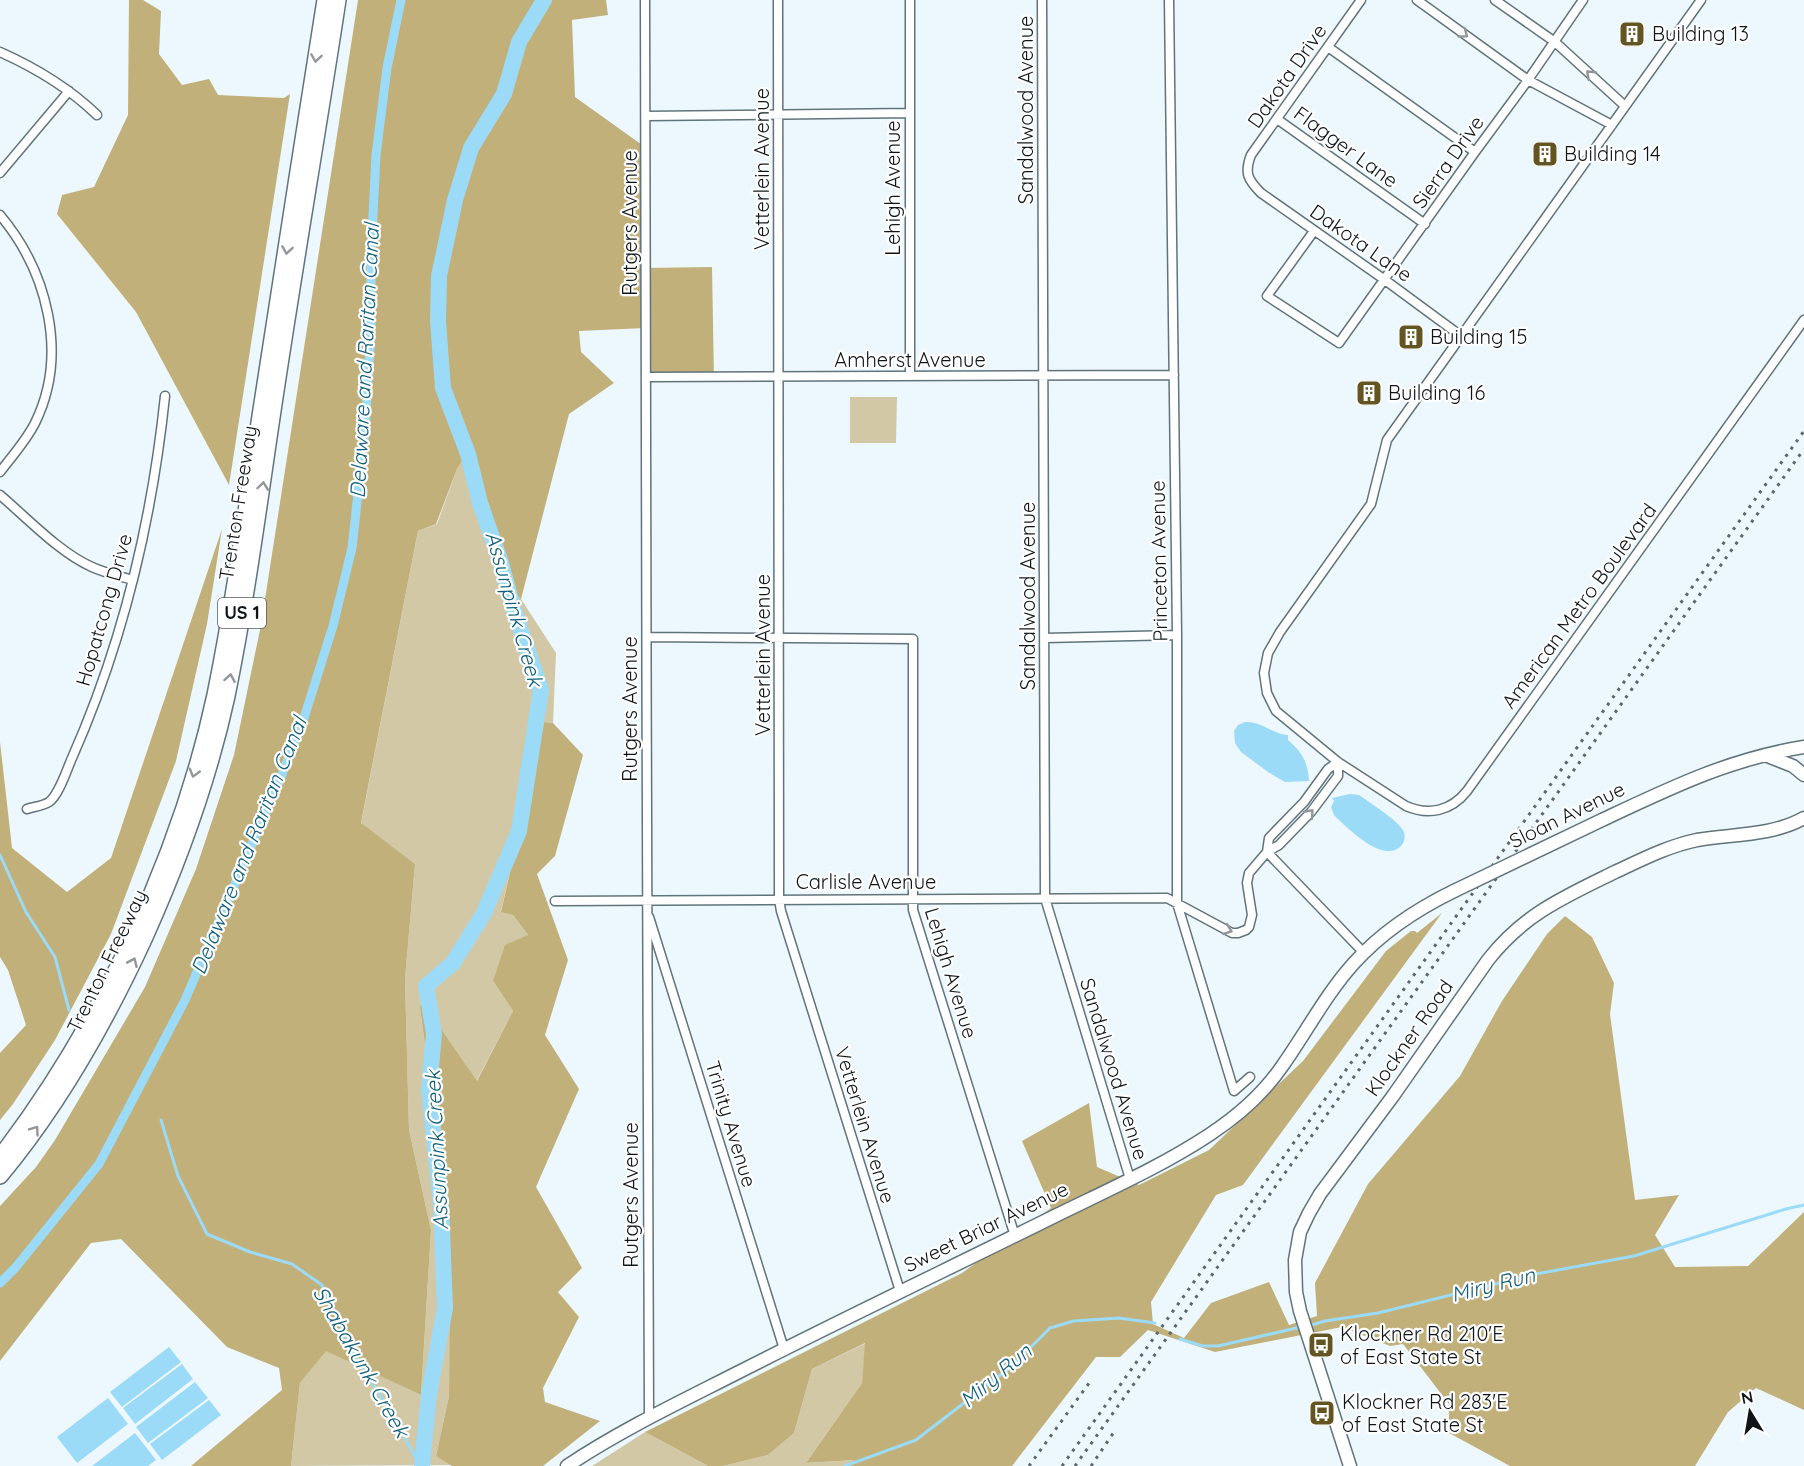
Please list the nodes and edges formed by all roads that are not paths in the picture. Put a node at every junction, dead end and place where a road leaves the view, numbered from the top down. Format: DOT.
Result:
graph roads {
  1 [pos="326,0"];
  2 [pos="338,0"];
  3 [pos="645,0"];
  4 [pos="778,0"];
  5 [pos="910,0"];
  6 [pos="1042,0"];
  7 [pos="1169,0"];
  8 [pos="1361,0"];
  9 [pos="1417,0"];
  10 [pos="1495,0"];
  11 [pos="1582,0"];
  12 [pos="1701,0"];
  13 [pos="1555,42"];
  14 [pos="1328,46"];
  15 [pos="0,52"];
  16 [pos="1528,80"];
  17 [pos="69,91"];
  18 [pos="1625,106"];
  19 [pos="910,113"];
  20 [pos="778,114"];
  21 [pos="97,115"];
  22 [pos="646,116"];
  23 [pos="1277,119"];
  24 [pos="1612,124"];
  25 [pos="1474,152"];
  26 [pos="0,173"];
  27 [pos="1247,173"];
  28 [pos="0,215"];
  29 [pos="1425,224"];
  30 [pos="1314,231"];
  31 [pos="1385,280"];
  32 [pos="1804,320"];
  33 [pos="1461,336"];
  34 [pos="1173,375"];
  35 [pos="779,376"];
  36 [pos="910,376"];
  37 [pos="1044,376"];
  38 [pos="647,377"];
  39 [pos="165,396"];
  40 [pos="0,472"];
  41 [pos="0,495"];
  42 [pos="133,580"];
  43 [pos="1177,635"];
  44 [pos="647,638"];
  45 [pos="779,638"];
  46 [pos="1045,638"];
  47 [pos="1804,747"];
  48 [pos="1765,755"];
  49 [pos="1338,762"];
  50 [pos="1804,775"];
  51 [pos="27,808"];
  52 [pos="1804,818"];
  53 [pos="1267,852"];
  54 [pos="912,898"];
  55 [pos="1046,898"];
  56 [pos="779,899"];
  57 [pos="555,901"];
  58 [pos="1177,903"];
  59 [pos="646,905"];
  60 [pos="1364,953"];
  61 [pos="1250,1077"];
  62 [pos="0,1157"];
  63 [pos="0,1176"];
  64 [pos="1130,1179"];
  65 [pos="1015,1236"];
  66 [pos="900,1291"];
  67 [pos="784,1349"];
  68 [pos="649,1418"];
  69 [pos="567,1466"];
  70 [pos="1350,1466"];
  1 -- 62 [label="highway, Trenton Freeway / US 1, one-way"];
  63 -- 2 [label="highway, Trenton Freeway / US 1, one-way"];
  3 -- 22 [label="street, Rutgers Avenue"];
  4 -- 20 [label="street, Vetterlein Avenue"];
  5 -- 19 [label="street, Lehigh Avenue"];
  6 -- 37 [label="street, Sandalwood Avenue"];
  7 -- 34 [label="street, Princeton Avenue"];
  8 -- 14 [label="street, Dakota Drive"];
  9 -- 16 [label="street, one-way"];
  10 -- 13 [label="street"];
  11 -- 13 [label="street, Sierra Drive"];
  12 -- 18 [label="street, American Metro Boulevard"];
  13 -- 16 [label="street, Sierra Drive"];
  18 -- 13 [label="street, one-way"];
  14 -- 23 [label="street, Dakota Drive"];
  14 -- 25 [label="street"];
  15 -- 17 [label="street"];
  16 -- 24 [label="street"];
  16 -- 25 [label="street, Sierra Drive"];
  17 -- 21 [label="street"];
  17 -- 26 [label="street"];
  18 -- 24 [label="street, American Metro Boulevard"];
  19 -- 20 [label="street"];
  19 -- 36 [label="street, Lehigh Avenue"];
  20 -- 22 [label="street"];
  20 -- 35 [label="street, Vetterlein Avenue"];
  22 -- 38 [label="street, Rutgers Avenue"];
  23 -- 27 [label="street, Dakota Drive"];
  23 -- 29 [label="street, Flagger Lane"];
  24 -- 33 [label="street, American Metro Boulevard"];
  25 -- 29 [label="street, Sierra Drive"];
  27 -- 30 [label="street, Dakota Lane"];
  28 -- 40 [label="street"];
  29 -- 31 [label="street, Sierra Drive"];
  30 -- 31 [label="street, Dakota Lane"];
  30 -- 31 [label="street, Sierra Drive"];
  31 -- 33 [label="street, Dakota Lane"];
  32 -- 49 [label="street, American Metro Boulevard"];
  33 -- 49 [label="street, American Metro Boulevard"];
  34 -- 37 [label="street, Amherst Avenue"];
  34 -- 43 [label="street, Princeton Avenue"];
  35 -- 36 [label="street, Amherst Avenue"];
  35 -- 38 [label="street, Amherst Avenue"];
  35 -- 45 [label="street, Vetterlein Avenue"];
  36 -- 37 [label="street, Amherst Avenue"];
  37 -- 46 [label="street, Sandalwood Avenue"];
  38 -- 44 [label="street, Rutgers Avenue"];
  39 -- 42 [label="street, Hopatcong Drive"];
  41 -- 42 [label="street"];
  42 -- 51 [label="street, Hopatcong Drive"];
  43 -- 46 [label="street"];
  43 -- 58 [label="street, Princeton Avenue"];
  44 -- 45 [label="street"];
  44 -- 59 [label="street, Rutgers Avenue"];
  45 -- 54 [label="street, Lehigh Avenue"];
  45 -- 56 [label="street, Vetterlein Avenue"];
  46 -- 55 [label="street, Sandalwood Avenue"];
  47 -- 48 [label="main road, Sloan Avenue"];
  48 -- 50 [label="main road"];
  48 -- 60 [label="main road, Sloan Avenue, bridge"];
  49 -- 53 [label="street"];
  52 -- 70 [label="main road, Klockner Road"];
  58 -- 53 [label="street, Carlisle Avenue, one-way"];
  53 -- 60 [label="street"];
  54 -- 55 [label="street, Carlisle Avenue"];
  54 -- 56 [label="street, Carlisle Avenue"];
  54 -- 65 [label="street, Lehigh Avenue"];
  55 -- 58 [label="street, Carlisle Avenue"];
  55 -- 64 [label="street, Sandalwood Avenue"];
  56 -- 59 [label="street, Carlisle Avenue"];
  56 -- 66 [label="street, Vetterlein Avenue"];
  57 -- 59 [label="street, Carlisle Avenue"];
  58 -- 61 [label="street, Princeton Avenue"];
  59 -- 67 [label="street, Trinity Avenue"];
  59 -- 68 [label="street, Rutgers Avenue"];
  60 -- 64 [label="main road, Sweet Briar Avenue"];
  64 -- 65 [label="main road, Sweet Briar Avenue"];
  65 -- 66 [label="main road, Sweet Briar Avenue"];
  66 -- 67 [label="main road, Sweet Briar Avenue"];
  67 -- 68 [label="main road, Sweet Briar Avenue"];
  68 -- 69 [label="main road, Sweet Briar Avenue"];
}
